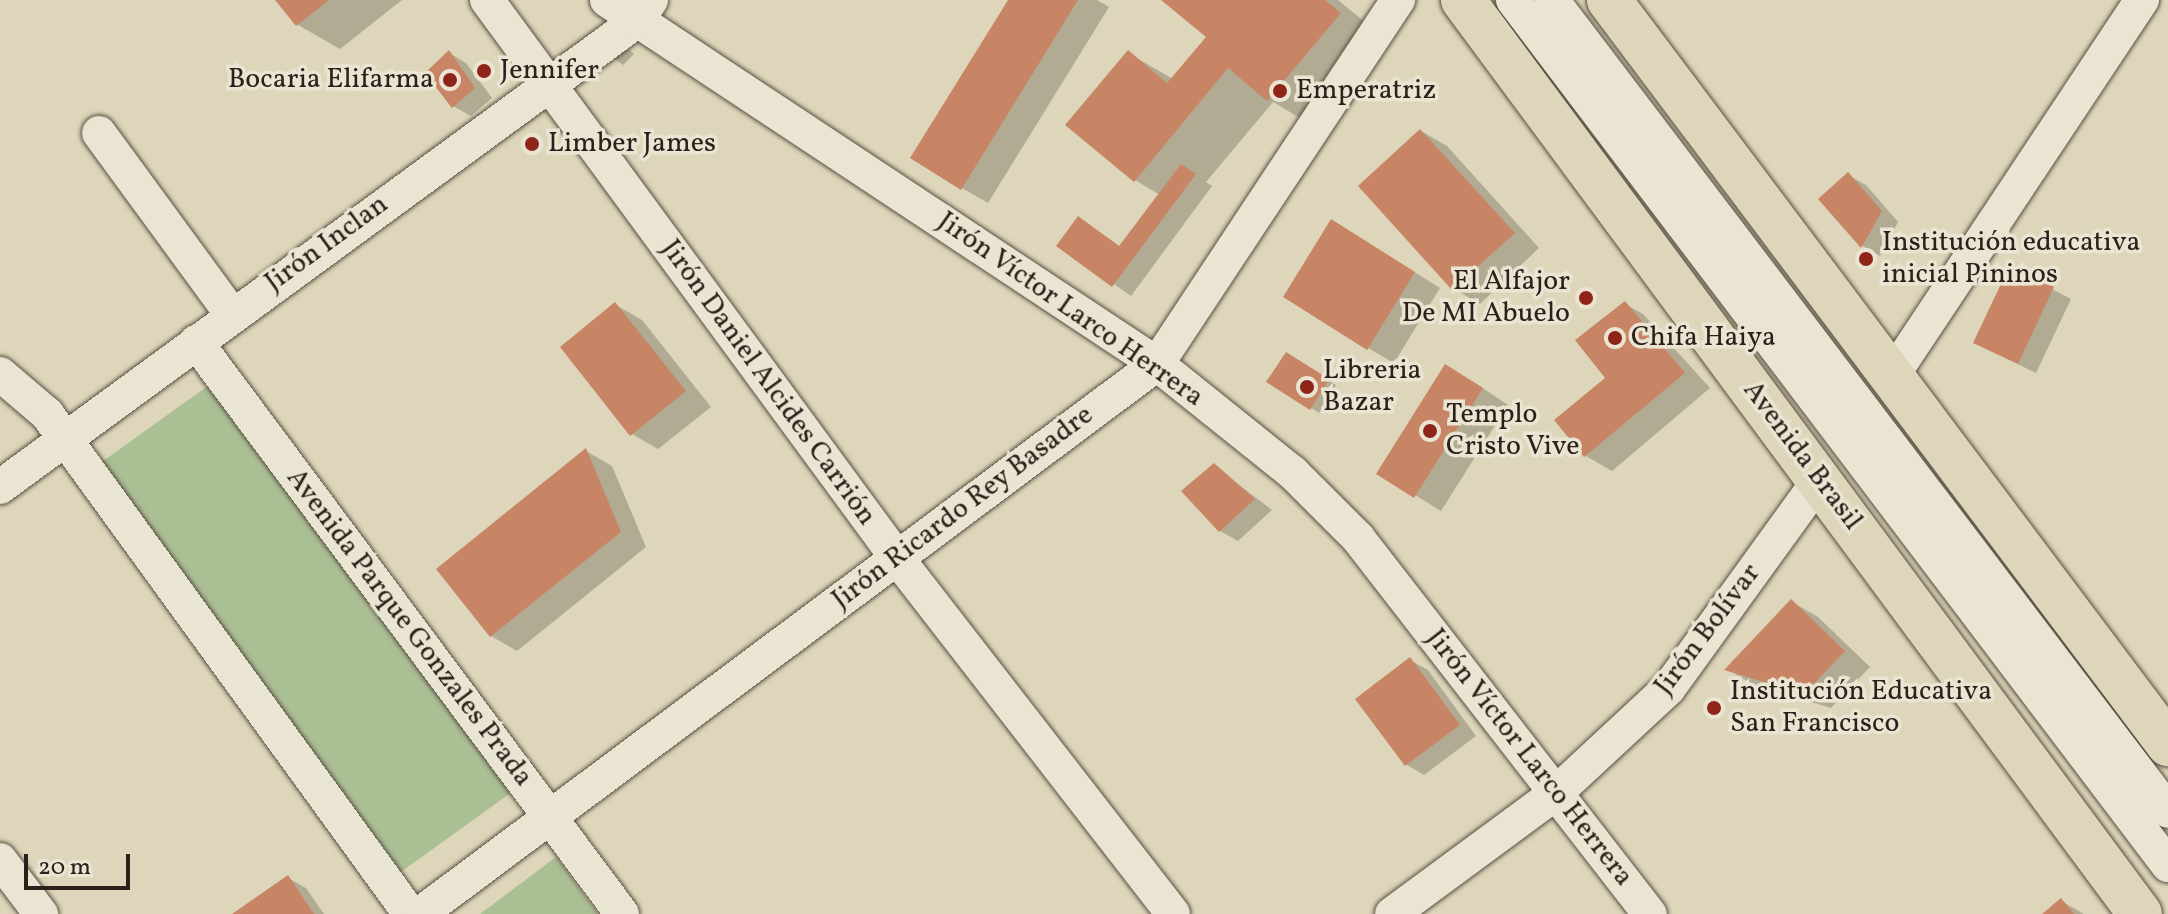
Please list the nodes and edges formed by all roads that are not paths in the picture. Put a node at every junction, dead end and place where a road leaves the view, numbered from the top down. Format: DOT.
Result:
graph roads {
  1 [pos="487,0"];
  2 [pos="607,0"];
  3 [pos="1398,0"];
  4 [pos="1552,0"];
  5 [pos="1609,0"];
  6 [pos="2142,0"];
  7 [pos="1487,8"];
  8 [pos="644,10"];
  9 [pos="548,83"];
  10 [pos="99,133"];
  11 [pos="232,315"];
  12 [pos="196,342"];
  13 [pos="1157,364"];
  14 [pos="0,374"];
  15 [pos="1892,376"];
  16 [pos="64,439"];
  17 [pos="1820,479"];
  18 [pos="0,487"];
  19 [pos="897,558"];
  20 [pos="2168,744"];
  21 [pos="1556,793"];
  22 [pos="2168,811"];
  23 [pos="549,817"];
  24 [pos="0,860"];
  25 [pos="2168,865"];
  26 [pos="41,914"];
  27 [pos="410,914"];
  28 [pos="420,914"];
  29 [pos="622,914"];
  30 [pos="1173,914"];
  31 [pos="1392,914"];
  32 [pos="1650,914"];
  33 [pos="2140,914"];
  1 -- 9 [label="street, Jirón Daniel Alcides Carrión"];
  2 -- 8 [label="street, Jirón Víctor Larco Herrera"];
  3 -- 13 [label="street, Jirón Ricardo Rey Basadre"];
  4 -- 22 [label="street"];
  5 -- 15 [label="main road"];
  6 -- 15 [label="street"];
  7 -- 17 [label="main road, Avenida Brasil"];
  7 -- 25 [label="street, Avenida Brasil"];
  8 -- 9 [label="street, Jirón Inclan"];
  8 -- 13 [label="street, Jirón Víctor Larco Herrera"];
  9 -- 11 [label="street, Jirón Inclan"];
  9 -- 19 [label="street, Jirón Daniel Alcides Carrión"];
  10 -- 11 [label="street"];
  11 -- 12 [label="street, Jirón Inclan"];
  12 -- 16 [label="street, Jirón Inclan"];
  12 -- 23 [label="street, Avenida Parque Gonzales Prada"];
  13 -- 19 [label="street, Jirón Ricardo Rey Basadre"];
  13 -- 21 [label="street, Jirón Víctor Larco Herrera"];
  14 -- 16 [label="street"];
  15 -- 20 [label="main road"];
  16 -- 18 [label="street, Jirón Inclan"];
  16 -- 27 [label="street"];
  17 -- 21 [label="street, Jirón Bolívar"];
  17 -- 33 [label="main road, Avenida Brasil"];
  19 -- 23 [label="street, Jirón Ricardo Rey Basadre"];
  19 -- 30 [label="street, Jirón Daniel Alcides Carrión"];
  21 -- 31 [label="street, Jirón Bolívar"];
  21 -- 32 [label="street, Jirón Víctor Larco Herrera"];
  23 -- 28 [label="street, Jirón Ricardo Rey Basadre"];
  23 -- 29 [label="street, Avenida Parque Gonzales Prada"];
  24 -- 26 [label="street"];
}
